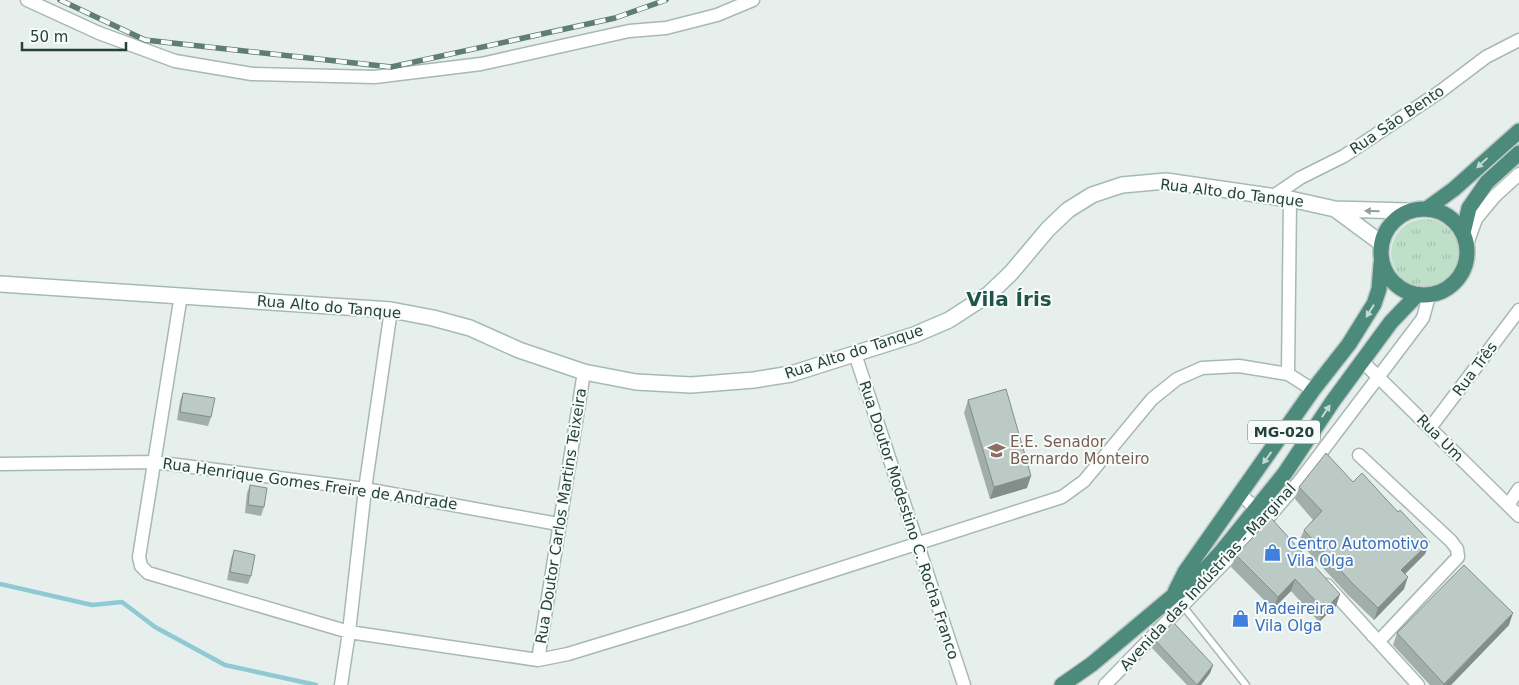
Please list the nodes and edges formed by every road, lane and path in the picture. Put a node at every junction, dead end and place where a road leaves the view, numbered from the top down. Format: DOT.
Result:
graph roads {
  1 [pos="27,0"];
  2 [pos="753,0"];
  3 [pos="1519,40"];
  4 [pos="1519,131"];
  5 [pos="1519,153"];
  6 [pos="1519,174"];
  7 [pos="1272,197"];
  8 [pos="1290,199"];
  9 [pos="1428,208"];
  10 [pos="1336,209"];
  11 [pos="1408,211"];
  12 [pos="1465,239"];
  13 [pos="1381,243"];
  14 [pos="1382,264"];
  15 [pos="0,284"];
  16 [pos="181,295"];
  17 [pos="1423,296"];
  18 [pos="391,310"];
  19 [pos="1519,310"];
  20 [pos="855,354"];
  21 [pos="1362,361"];
  22 [pos="584,372"];
  23 [pos="1288,374"];
  24 [pos="1378,378"];
  25 [pos="1314,390"];
  26 [pos="1430,428"];
  27 [pos="1359,455"];
  28 [pos="154,462"];
  29 [pos="0,464"];
  30 [pos="365,489"];
  31 [pos="1519,489"];
  32 [pos="1240,494"];
  33 [pos="1508,505"];
  34 [pos="1262,514"];
  35 [pos="1519,516"];
  36 [pos="558,524"];
  37 [pos="1278,531"];
  38 [pos="917,544"];
  39 [pos="1316,572"];
  40 [pos="1178,601"];
  41 [pos="349,632"];
  42 [pos="1373,636"];
  43 [pos="538,660"];
  44 [pos="341,680"];
  45 [pos="964,685"];
  46 [pos="1062,685"];
  47 [pos="1105,685"];
  48 [pos="1246,685"];
  49 [pos="1418,685"];
  1 -- 2 [label="street"];
  3 -- 7 [label="street, Rua São Bento"];
  4 -- 9 [label="highway, one-way"];
  5 -- 12 [label="highway, MG-020"];
  6 -- 12 [label="street"];
  7 -- 8 [label="main road, Rua Alto do Tanque"];
  7 -- 20 [label="main road, Rua Alto do Tanque"];
  8 -- 10 [label="main road, Rua Alto do Tanque"];
  8 -- 23 [label="street"];
  9 -- 11 [label="highway"];
  9 -- 12 [label="highway"];
  11 -- 10 [label="main road, Rua Alto do Tanque, one-way"];
  10 -- 13 [label="main road, Rua Alto do Tanque"];
  11 -- 13 [label="highway"];
  12 -- 17 [label="highway, MG-020"];
  13 -- 14 [label="highway, MG-020"];
  14 -- 17 [label="highway, MG-020"];
  14 -- 25 [label="highway, MG-020, one-way"];
  15 -- 16 [label="main road, Rua Alto do Tanque"];
  16 -- 18 [label="main road, Rua Alto do Tanque"];
  16 -- 28 [label="street"];
  17 -- 21 [label="highway, MG-020"];
  17 -- 24 [label="street, Avenida das Indústrias - Marginal"];
  18 -- 22 [label="main road, Rua Alto do Tanque"];
  18 -- 30 [label="street"];
  19 -- 26 [label="street, Rua Três"];
  20 -- 22 [label="main road, Rua Alto do Tanque"];
  20 -- 38 [label="street, Rua Doutor Modestino C. Rocha Franco"];
  21 -- 24 [label="street, Rua Um"];
  34 -- 21 [label="highway, MG-020, one-way"];
  22 -- 36 [label="street, Rua Doutor Carlos Martins Teixeira"];
  23 -- 25 [label="street"];
  23 -- 38 [label="street"];
  24 -- 26 [label="street, Rua Um"];
  24 -- 34 [label="street, Avenida das Indústrias - Marginal"];
  25 -- 32 [label="highway, MG-020, one-way"];
  26 -- 33 [label="street, Rua Um"];
  27 -- 42 [label="street"];
  28 -- 29 [label="street, Rua Henrique Gomes Freire de Andrade"];
  28 -- 30 [label="street, Rua Henrique Gomes Freire de Andrade"];
  28 -- 41 [label="street"];
  30 -- 36 [label="street, Rua Henrique Gomes Freire de Andrade"];
  30 -- 41 [label="street"];
  31 -- 33 [label="street"];
  32 -- 34 [label="street"];
  32 -- 40 [label="highway, MG-020"];
  33 -- 35 [label="street, Rua Um"];
  34 -- 37 [label="street"];
  34 -- 40 [label="highway, MG-020"];
  36 -- 43 [label="street, Rua Doutor Carlos Martins Teixeira"];
  38 -- 43 [label="street"];
  38 -- 45 [label="street, Rua Doutor Modestino C. Rocha Franco"];
  39 -- 42 [label="street"];
  40 -- 46 [label="highway, MG-020"];
  40 -- 47 [label="street, Avenida das Indústrias - Marginal"];
  40 -- 48 [label="lane"];
  41 -- 43 [label="street"];
  41 -- 44 [label="street"];
  42 -- 49 [label="street"];
}
